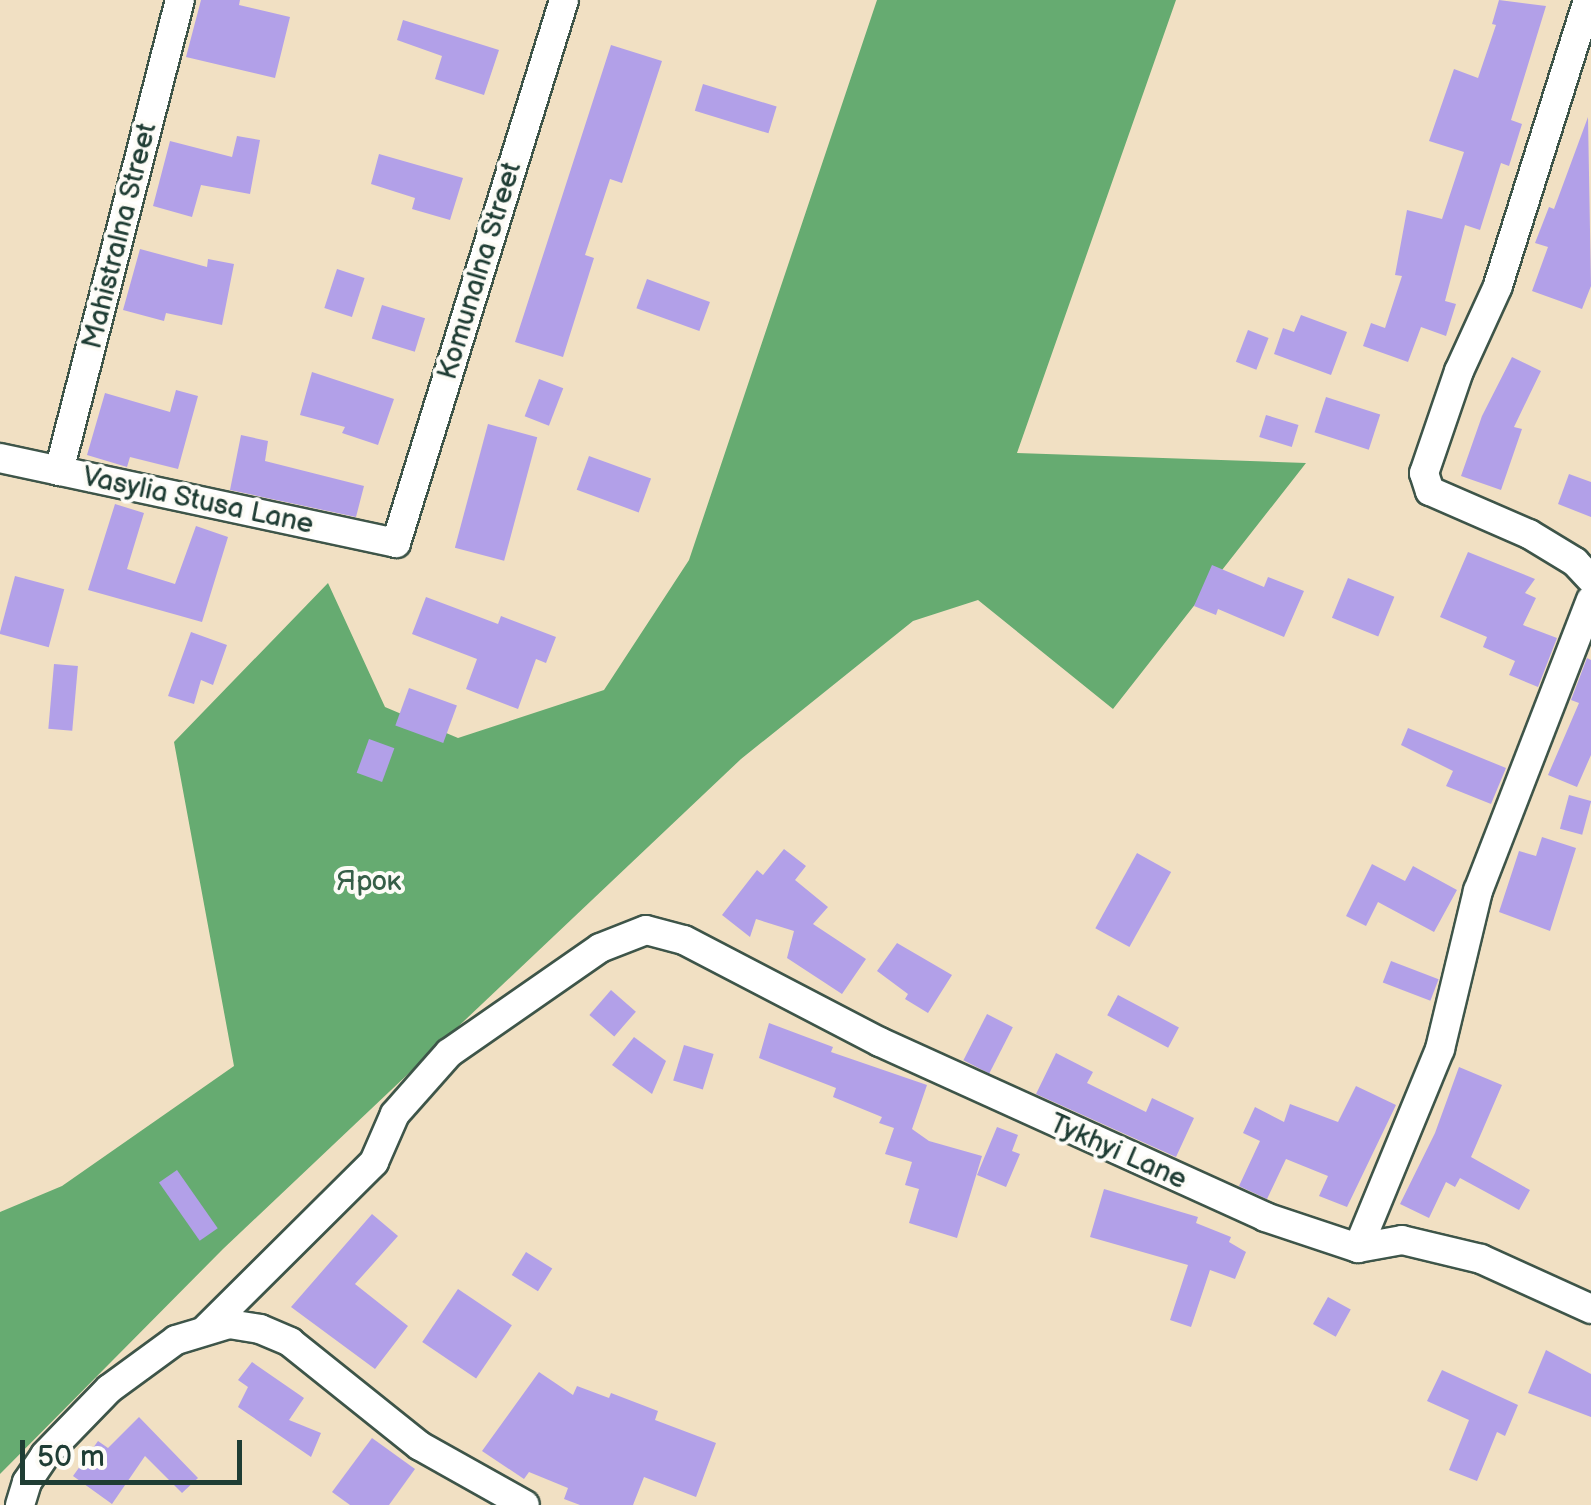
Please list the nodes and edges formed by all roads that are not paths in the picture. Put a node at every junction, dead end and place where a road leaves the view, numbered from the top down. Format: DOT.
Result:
graph roads {
  1 [pos="180,0"];
  2 [pos="564,0"];
  3 [pos="1588,0"];
  4 [pos="0,458"];
  5 [pos="59,472"];
  6 [pos="396,543"];
  7 [pos="1591,579"];
  8 [pos="1591,600"];
  9 [pos="1358,1248"];
  10 [pos="1591,1309"];
  11 [pos="206,1329"];
  12 [pos="20,1505"];
  13 [pos="524,1505"];
  1 -- 5 [label="street, Mahistralna Street"];
  2 -- 6 [label="street, Komunalna Street"];
  3 -- 7 [label="street"];
  4 -- 5 [label="street, Vasylia Stusa Lane"];
  5 -- 6 [label="street, Vasylia Stusa Lane"];
  8 -- 9 [label="street"];
  9 -- 10 [label="street, Tykhyi Lane"];
  9 -- 11 [label="street, Tykhyi Lane"];
  11 -- 12 [label="street"];
  11 -- 13 [label="street"];
}
